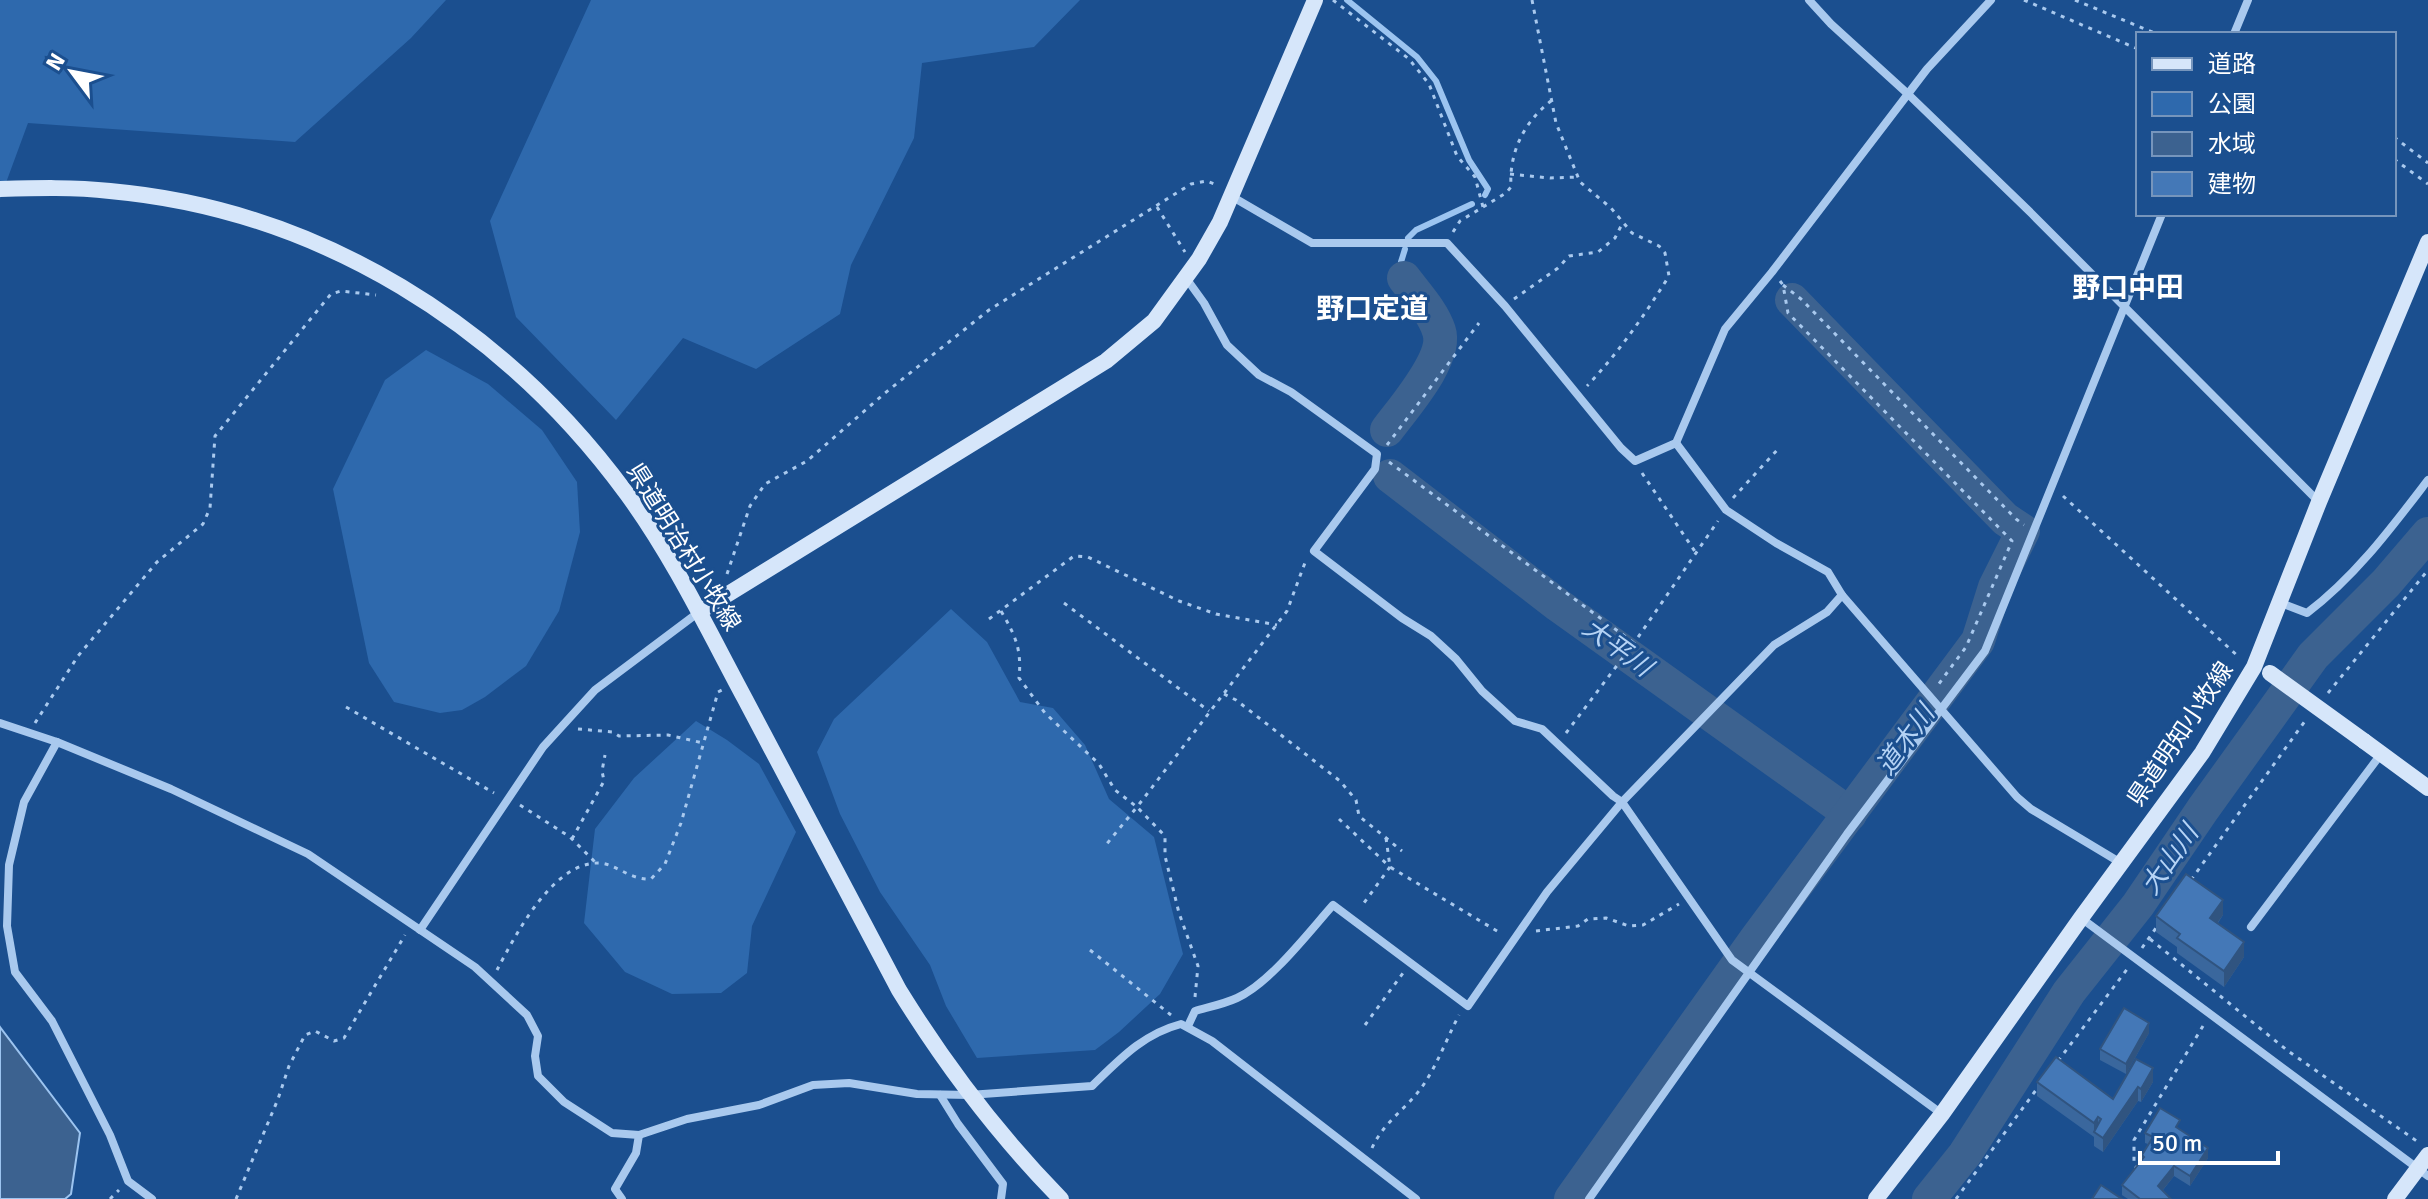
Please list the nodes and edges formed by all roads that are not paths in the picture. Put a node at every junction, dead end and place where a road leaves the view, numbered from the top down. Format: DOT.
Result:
graph roads {
  1 [pos="1315,0"];
  2 [pos="1809,0"];
  3 [pos="1991,0"];
  4 [pos="2248,0"];
  5 [pos="2235,32"];
  6 [pos="1909,95"];
  7 [pos="0,189"];
  8 [pos="1232,194"];
  9 [pos="2161,216"];
  10 [pos="2428,242"];
  11 [pos="1185,277"];
  12 [pos="2124,306"];
  13 [pos="1676,443"];
  14 [pos="2428,480"];
  15 [pos="2319,502"];
  16 [pos="1842,595"];
  17 [pos="2281,603"];
  18 [pos="699,612"];
  19 [pos="2262,670"];
  20 [pos="1942,711"];
  21 [pos="0,723"];
  22 [pos="57,742"];
  23 [pos="2381,754"];
  24 [pos="2428,788"];
  25 [pos="1622,802"];
  26 [pos="2121,863"];
  27 [pos="2085,921"];
  28 [pos="2251,927"];
  29 [pos="420,930"];
  30 [pos="1747,971"];
  31 [pos="1185,1025"];
  32 [pos="940,1095"];
  33 [pos="969,1095"];
  34 [pos="1942,1114"];
  35 [pos="639,1135"];
  36 [pos="2425,1166"];
  37 [pos="152,1199"];
  38 [pos="622,1199"];
  39 [pos="1001,1199"];
  40 [pos="1061,1199"];
  41 [pos="1416,1199"];
  42 [pos="1589,1199"];
  43 [pos="1876,1199"];
  44 [pos="2395,1199"];
  1 -- 8 [label="main road"];
  2 -- 6 [label="street"];
  3 -- 6 [label="street"];
  4 -- 5 [label="street"];
  6 -- 12 [label="street"];
  6 -- 13 [label="street"];
  7 -- 18 [label="main road, 県道明治村小牧線"];
  8 -- 11 [label="main road"];
  8 -- 13 [label="street"];
  9 -- 12 [label="street"];
  10 -- 15 [label="main road, 県道明知小牧線"];
  11 -- 18 [label="main road"];
  11 -- 25 [label="street"];
  12 -- 15 [label="street"];
  12 -- 20 [label="street"];
  13 -- 16 [label="street"];
  14 -- 17 [label="street"];
  15 -- 17 [label="main road, 県道明知小牧線"];
  16 -- 20 [label="street"];
  16 -- 25 [label="street"];
  17 -- 19 [label="main road, 県道明知小牧線"];
  18 -- 29 [label="street"];
  18 -- 33 [label="main road, 県道明治村小牧線"];
  19 -- 23 [label="main road, bridge"];
  19 -- 26 [label="main road, 県道明知小牧線"];
  20 -- 26 [label="street"];
  20 -- 30 [label="street"];
  21 -- 22 [label="street"];
  22 -- 29 [label="street"];
  22 -- 37 [label="street"];
  23 -- 24 [label="main road"];
  23 -- 28 [label="street"];
  25 -- 30 [label="street"];
  25 -- 31 [label="street"];
  26 -- 27 [label="main road, 県道明知小牧線"];
  27 -- 34 [label="main road, 県道明知小牧線"];
  27 -- 36 [label="street"];
  29 -- 35 [label="street"];
  30 -- 34 [label="street"];
  30 -- 42 [label="street"];
  31 -- 33 [label="street"];
  31 -- 41 [label="street"];
  32 -- 33 [label="street"];
  32 -- 35 [label="street"];
  32 -- 39 [label="street"];
  33 -- 40 [label="main road, 県道明治村小牧線"];
  34 -- 43 [label="main road, 県道明知小牧線"];
  35 -- 38 [label="street"];
  36 -- 44 [label="main road"];
}
